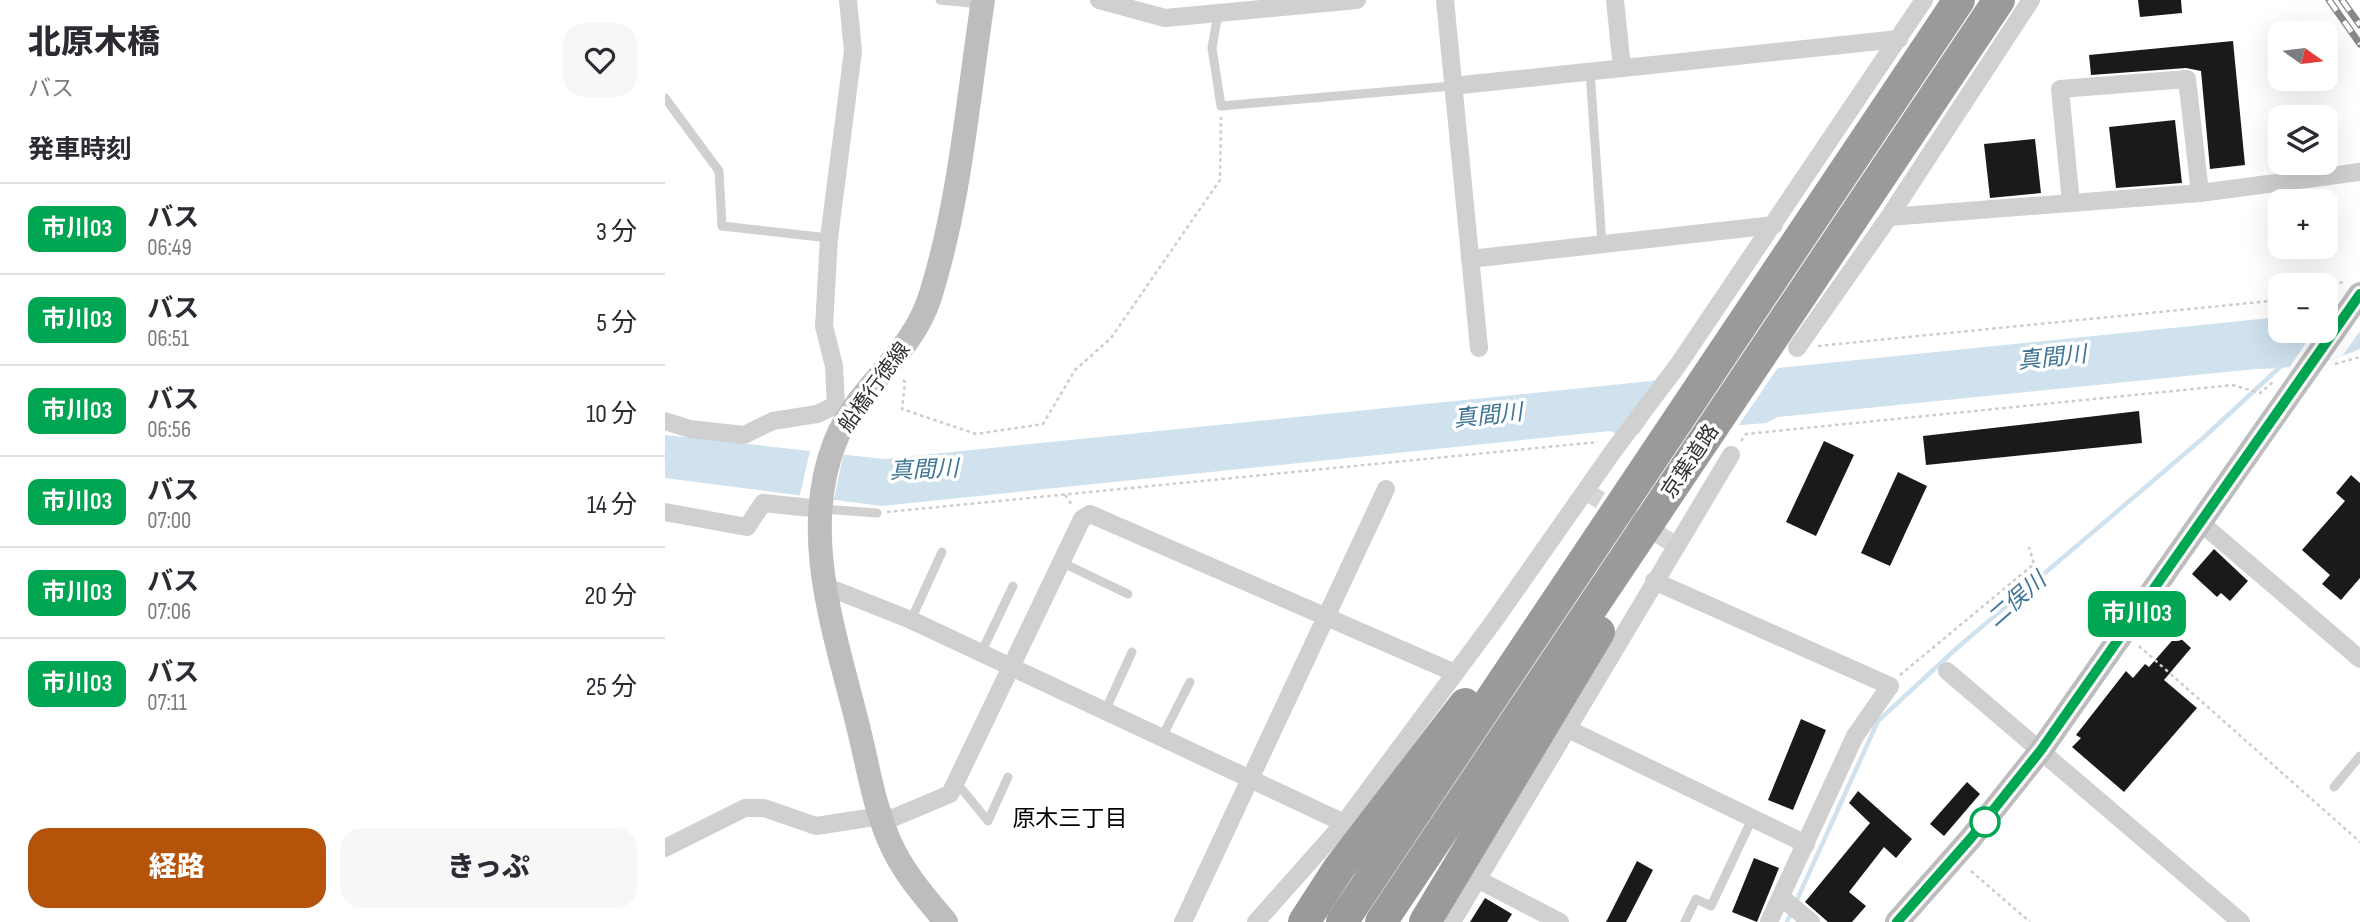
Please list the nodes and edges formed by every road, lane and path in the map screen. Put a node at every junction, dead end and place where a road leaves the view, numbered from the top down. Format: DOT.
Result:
graph roads {
  1 [pos="848,0"];
  2 [pos="940,0"];
  3 [pos="1099,0"];
  4 [pos="1357,0"];
  5 [pos="1445,0"];
  6 [pos="1615,0"];
  7 [pos="1909,0"];
  8 [pos="1924,0"];
  9 [pos="1959,0"];
  10 [pos="1999,0"];
  11 [pos="2031,0"];
  12 [pos="982,2"];
  13 [pos="1219,7"];
  14 [pos="1910,20"];
  15 [pos="1899,38"];
  16 [pos="1622,68"];
  17 [pos="1590,71"];
  18 [pos="1452,86"];
  19 [pos="665,98"];
  20 [pos="1221,106"];
  21 [pos="2360,172"];
  22 [pos="2200,193"];
  23 [pos="2071,203"];
  24 [pos="1889,217"];
  25 [pos="1774,225"];
  26 [pos="829,238"];
  27 [pos="1602,244"];
  28 [pos="1470,260"];
  29 [pos="2360,294"];
  30 [pos="2268,301"];
  31 [pos="1479,348"];
  32 [pos="1797,348"];
  33 [pos="2360,358"];
  34 [pos="2310,364"];
  35 [pos="886,372"];
  36 [pos="843,409"];
  37 [pos="665,421"];
  38 [pos="1613,451"];
  39 [pos="1731,455"];
  40 [pos="1692,459"];
  41 [pos="1386,489"];
  42 [pos="821,506"];
  43 [pos="665,512"];
  44 [pos="877,513"];
  45 [pos="2201,523"];
  46 [pos="2029,547"];
  47 [pos="942,552"];
  48 [pos="1062,562"];
  49 [pos="1573,578"];
  50 [pos="1654,581"];
  51 [pos="825,586"];
  52 [pos="1013,586"];
  53 [pos="1128,594"];
  54 [pos="1326,618"];
  55 [pos="911,620"];
  56 [pos="2124,632"];
  57 [pos="1132,652"];
  58 [pos="981,653"];
  59 [pos="2360,659"];
  60 [pos="1010,666"];
  61 [pos="1947,671"];
  62 [pos="1455,673"];
  63 [pos="1190,682"];
  64 [pos="1890,686"];
  65 [pos="1105,711"];
  66 [pos="1566,728"];
  67 [pos="1162,737"];
  68 [pos="2041,750"];
  69 [pos="2360,756"];
  70 [pos="1007,777"];
  71 [pos="1251,779"];
  72 [pos="956,782"];
  73 [pos="2334,787"];
  74 [pos="1504,791"];
  75 [pos="881,816"];
  76 [pos="1752,819"];
  77 [pos="1344,823"];
  78 [pos="2360,842"];
  79 [pos="1806,844"];
  80 [pos="665,848"];
  81 [pos="1955,857"];
  82 [pos="1339,868"];
  83 [pos="1477,879"];
  84 [pos="1781,897"];
  85 [pos="946,922"];
  86 [pos="1183,922"];
  87 [pos="1256,922"];
  88 [pos="1290,922"];
  89 [pos="1304,922"];
  90 [pos="1342,922"];
  91 [pos="1381,922"];
  92 [pos="1415,922"];
  93 [pos="1425,922"];
  94 [pos="1452,922"];
  95 [pos="1560,922"];
  96 [pos="1685,922"];
  97 [pos="1769,922"];
  98 [pos="1811,922"];
  99 [pos="1897,922"];
  100 [pos="2030,922"];
  101 [pos="2241,922"];
  1 -- 26 [label="street"];
  2 -- 12 [label="lane"];
  3 -- 13 [label="street"];
  4 -- 13 [label="street"];
  5 -- 18 [label="street"];
  6 -- 16 [label="street"];
  7 -- 14 [label="street"];
  8 -- 14 [label="street"];
  9 -- 49 [label="highway, 京葉道路"];
  10 -- 40 [label="highway, 京葉道路"];
  11 -- 24 [label="street"];
  12 -- 35 [label="main road, 船橋行徳線"];
  13 -- 20 [label="lane"];
  14 -- 15 [label="street"];
  15 -- 16 [label="street"];
  15 -- 25 [label="street"];
  16 -- 17 [label="street"];
  17 -- 18 [label="street"];
  17 -- 27 [label="lane"];
  18 -- 20 [label="lane"];
  18 -- 28 [label="street"];
  19 -- 26 [label="lane"];
  20 -- 35 [label="path"];
  21 -- 22 [label="street"];
  22 -- 23 [label="street"];
  22 -- 23 [label="street"];
  23 -- 24 [label="street"];
  24 -- 32 [label="street"];
  25 -- 27 [label="street"];
  25 -- 38 [label="street"];
  26 -- 36 [label="street"];
  27 -- 28 [label="street"];
  28 -- 31 [label="street"];
  29 -- 34 [label="main road"];
  30 -- 32 [label="path"];
  33 -- 34 [label="path"];
  34 -- 39 [label="path"];
  34 -- 45 [label="main road"];
  35 -- 36 [label="main road, 船橋行徳線"];
  36 -- 37 [label="street"];
  36 -- 42 [label="main road, 船橋行徳線"];
  38 -- 44 [label="path"];
  38 -- 62 [label="street"];
  39 -- 50 [label="street"];
  40 -- 74 [label="highway"];
  40 -- 91 [label="highway, 京葉道路"];
  41 -- 54 [label="street"];
  42 -- 43 [label="street"];
  42 -- 44 [label="lane"];
  42 -- 51 [label="main road, 船橋行徳線"];
  45 -- 56 [label="main road"];
  45 -- 59 [label="street"];
  46 -- 64 [label="path"];
  47 -- 55 [label="lane"];
  48 -- 53 [label="lane"];
  48 -- 54 [label="street"];
  48 -- 60 [label="street"];
  49 -- 82 [label="highway"];
  49 -- 90 [label="highway, 京葉道路"];
  50 -- 64 [label="street"];
  50 -- 66 [label="street"];
  51 -- 55 [label="street"];
  51 -- 75 [label="main road, 船橋行徳線"];
  52 -- 58 [label="lane"];
  54 -- 62 [label="street"];
  54 -- 71 [label="street"];
  55 -- 58 [label="street"];
  56 -- 68 [label="main road"];
  56 -- 78 [label="path"];
  57 -- 65 [label="lane"];
  58 -- 60 [label="street"];
  60 -- 65 [label="street"];
  60 -- 72 [label="street"];
  61 -- 68 [label="street"];
  62 -- 77 [label="street"];
  63 -- 67 [label="lane"];
  64 -- 79 [label="street"];
  65 -- 67 [label="street"];
  66 -- 76 [label="street"];
  66 -- 83 [label="street"];
  67 -- 71 [label="street"];
  68 -- 81 [label="main road"];
  68 -- 101 [label="street"];
  69 -- 73 [label="lane"];
  70 -- 72 [label="lane"];
  71 -- 77 [label="street"];
  71 -- 86 [label="street"];
  72 -- 75 [label="street"];
  74 -- 92 [label="highway"];
  74 -- 93 [label="highway"];
  75 -- 80 [label="street"];
  75 -- 85 [label="main road, 船橋行徳線"];
  76 -- 79 [label="street"];
  76 -- 96 [label="lane"];
  77 -- 87 [label="street"];
  79 -- 84 [label="street"];
  81 -- 99 [label="main road"];
  81 -- 100 [label="path"];
  82 -- 88 [label="highway"];
  82 -- 89 [label="highway"];
  83 -- 94 [label="street"];
  83 -- 95 [label="street"];
  84 -- 97 [label="street"];
  84 -- 98 [label="street"];
}
